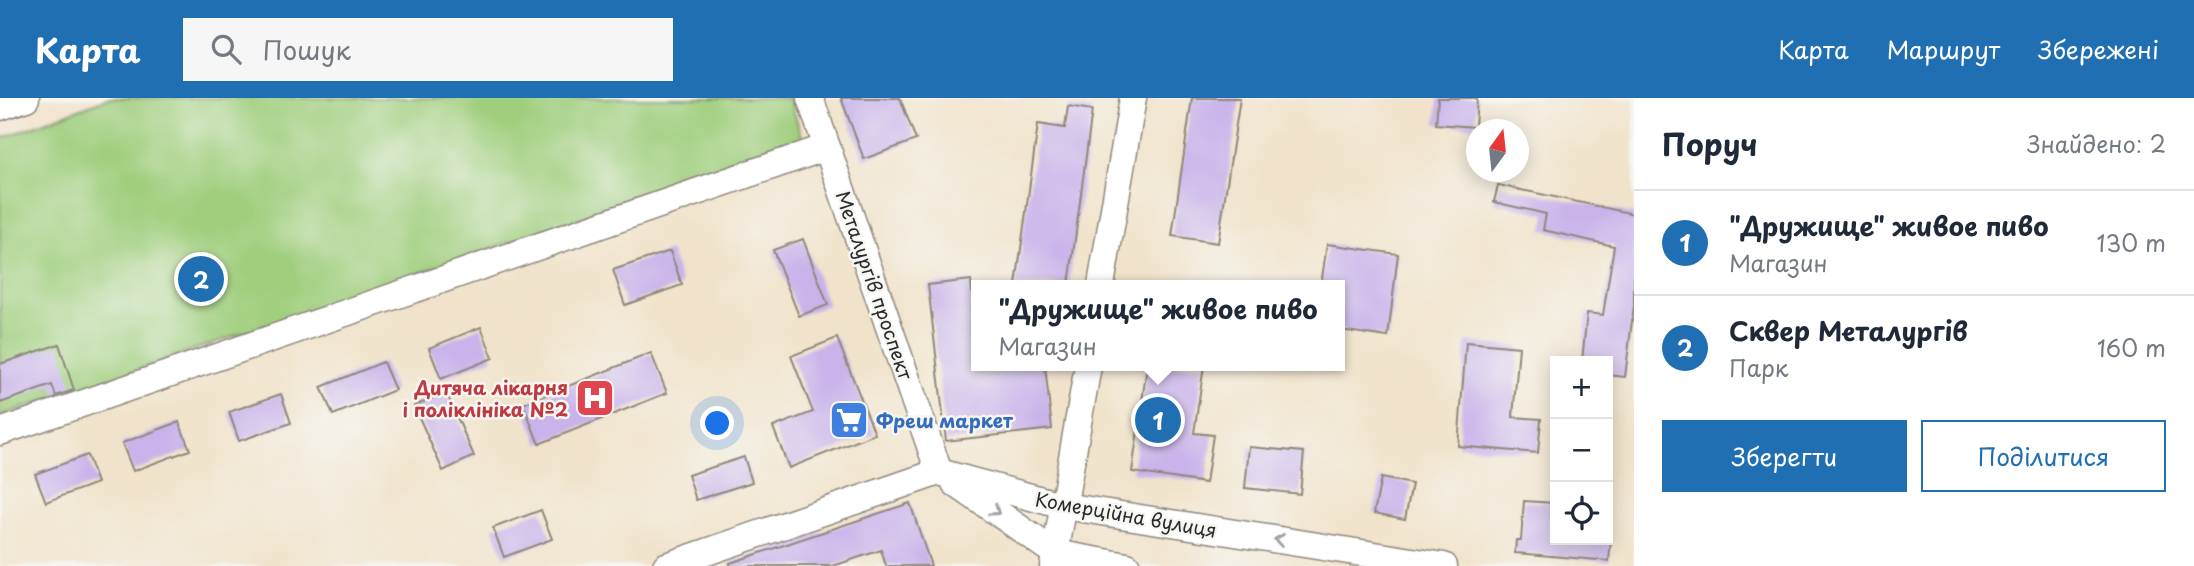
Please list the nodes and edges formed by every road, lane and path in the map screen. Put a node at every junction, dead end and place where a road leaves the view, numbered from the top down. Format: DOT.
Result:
graph roads {
  1 [pos="26,98"];
  2 [pos="810,98"];
  3 [pos="1133,98"];
  4 [pos="0,107"];
  5 [pos="827,147"];
  6 [pos="1102,280"];
  7 [pos="1087,371"];
  8 [pos="0,432"];
  9 [pos="939,472"];
  10 [pos="1063,506"];
  11 [pos="1054,560"];
  12 [pos="666,566"];
  13 [pos="1127,566"];
  14 [pos="1444,566"];
  1 -- 4 [label="street"];
  2 -- 5 [label="street, Металургів проспект"];
  3 -- 6 [label="street"];
  5 -- 8 [label="street"];
  5 -- 9 [label="street, Металургів проспект"];
  7 -- 10 [label="street"];
  9 -- 10 [label="street, Комерційна вулиця"];
  9 -- 11 [label="street, Комерційна вулиця, one-way"];
  9 -- 12 [label="street"];
  10 -- 11 [label="street"];
  14 -- 10 [label="street, Комерційна вулиця, one-way"];
  11 -- 13 [label="street, Комерційна вулиця"];
}
